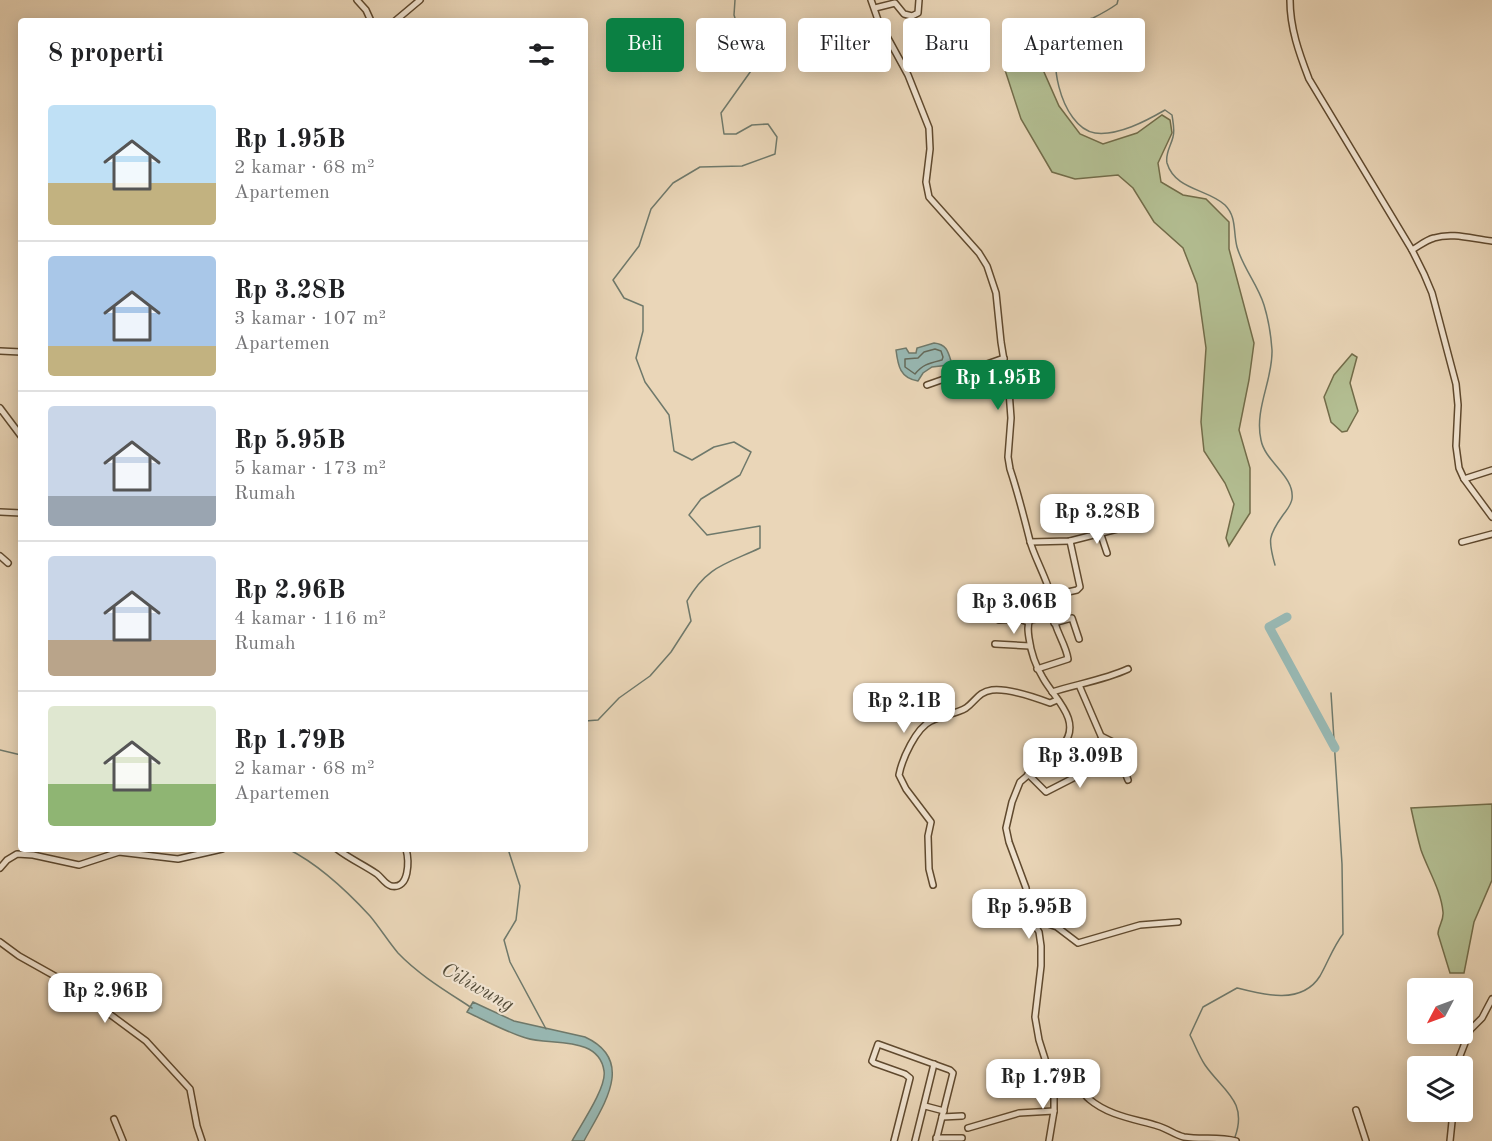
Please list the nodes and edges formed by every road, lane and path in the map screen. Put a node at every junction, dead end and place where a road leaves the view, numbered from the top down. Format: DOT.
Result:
graph roads {
  1 [pos="357,0"];
  2 [pos="420,0"];
  3 [pos="871,0"];
  4 [pos="919,0"];
  5 [pos="1290,0"];
  6 [pos="875,8"];
  7 [pos="370,18"];
  8 [pos="399,18"];
  9 [pos="1492,241"];
  10 [pos="1412,250"];
  11 [pos="0,351"];
  12 [pos="18,352"];
  13 [pos="1004,358"];
  14 [pos="927,385"];
  15 [pos="0,408"];
  16 [pos="18,432"];
  17 [pos="1492,470"];
  18 [pos="1464,479"];
  19 [pos="0,512"];
  20 [pos="18,513"];
  21 [pos="1492,517"];
  22 [pos="1129,526"];
  23 [pos="1100,532"];
  24 [pos="1492,534"];
  25 [pos="1070,541"];
  26 [pos="1030,542"];
  27 [pos="1462,542"];
  28 [pos="1107,553"];
  29 [pos="0,556"];
  30 [pos="8,563"];
  31 [pos="1050,596"];
  32 [pos="1053,614"];
  33 [pos="999,620"];
  34 [pos="1028,622"];
  35 [pos="1054,622"];
  36 [pos="1078,639"];
  37 [pos="995,644"];
  38 [pos="1030,646"];
  39 [pos="1037,669"];
  40 [pos="1128,669"];
  41 [pos="1078,685"];
  42 [pos="1052,692"];
  43 [pos="1057,699"];
  44 [pos="1102,737"];
  45 [pos="1063,745"];
  46 [pos="1079,760"];
  47 [pos="1028,774"];
  48 [pos="1128,780"];
  49 [pos="119,852"];
  50 [pos="119,852"];
  51 [pos="209,852"];
  52 [pos="342,852"];
  53 [pos="406,852"];
  54 [pos="0,868"];
  55 [pos="933,885"];
  56 [pos="1030,918"];
  57 [pos="1178,922"];
  58 [pos="0,942"];
  59 [pos="1492,999"];
  60 [pos="1460,1056"];
  61 [pos="934,1064"];
  62 [pos="1052,1081"];
  63 [pos="925,1106"];
  64 [pos="1356,1110"];
  65 [pos="1054,1111"];
  66 [pos="943,1114"];
  67 [pos="962,1116"];
  68 [pos="114,1119"];
  69 [pos="1452,1122"];
  70 [pos="968,1128"];
  71 [pos="962,1138"];
  72 [pos="936,1140"];
  73 [pos="123,1141"];
  74 [pos="202,1141"];
  75 [pos="894,1141"];
  76 [pos="915,1141"];
  77 [pos="1049,1141"];
  78 [pos="1236,1141"];
  79 [pos="1366,1141"];
  80 [pos="1450,1141"];
  1 -- 7 [label="street"];
  2 -- 8 [label="street"];
  3 -- 6 [label="street"];
  4 -- 6 [label="street"];
  5 -- 10 [label="street"];
  6 -- 13 [label="street"];
  9 -- 10 [label="street"];
  10 -- 18 [label="street"];
  11 -- 12 [label="street"];
  13 -- 14 [label="street"];
  13 -- 26 [label="street"];
  15 -- 16 [label="street"];
  17 -- 18 [label="street"];
  18 -- 21 [label="street"];
  19 -- 20 [label="street"];
  22 -- 23 [label="street"];
  23 -- 25 [label="street"];
  23 -- 28 [label="street"];
  24 -- 27 [label="street"];
  25 -- 26 [label="street"];
  25 -- 31 [label="street"];
  26 -- 31 [label="street"];
  29 -- 30 [label="street"];
  31 -- 32 [label="street"];
  32 -- 34 [label="street"];
  32 -- 35 [label="street"];
  33 -- 34 [label="street"];
  34 -- 38 [label="street"];
  35 -- 36 [label="street"];
  35 -- 39 [label="street"];
  37 -- 38 [label="street"];
  38 -- 39 [label="street"];
  39 -- 42 [label="street"];
  40 -- 41 [label="street"];
  41 -- 42 [label="street"];
  41 -- 44 [label="street"];
  42 -- 43 [label="street"];
  43 -- 45 [label="street"];
  43 -- 55 [label="street"];
  44 -- 46 [label="street"];
  44 -- 48 [label="street"];
  45 -- 46 [label="street"];
  45 -- 47 [label="street"];
  46 -- 47 [label="street"];
  47 -- 56 [label="street"];
  49 -- 54 [label="street"];
  50 -- 51 [label="street"];
  52 -- 53 [label="street"];
  56 -- 57 [label="street"];
  56 -- 62 [label="street"];
  58 -- 74 [label="street"];
  59 -- 60 [label="street"];
  61 -- 63 [label="street"];
  61 -- 66 [label="street"];
  61 -- 75 [label="street"];
  62 -- 65 [label="street"];
  62 -- 78 [label="street"];
  63 -- 66 [label="street"];
  63 -- 76 [label="street"];
  64 -- 79 [label="street"];
  65 -- 70 [label="street"];
  65 -- 77 [label="street"];
  66 -- 67 [label="street"];
  66 -- 72 [label="street"];
  68 -- 73 [label="street"];
  69 -- 80 [label="street"];
  71 -- 72 [label="street"];
}
